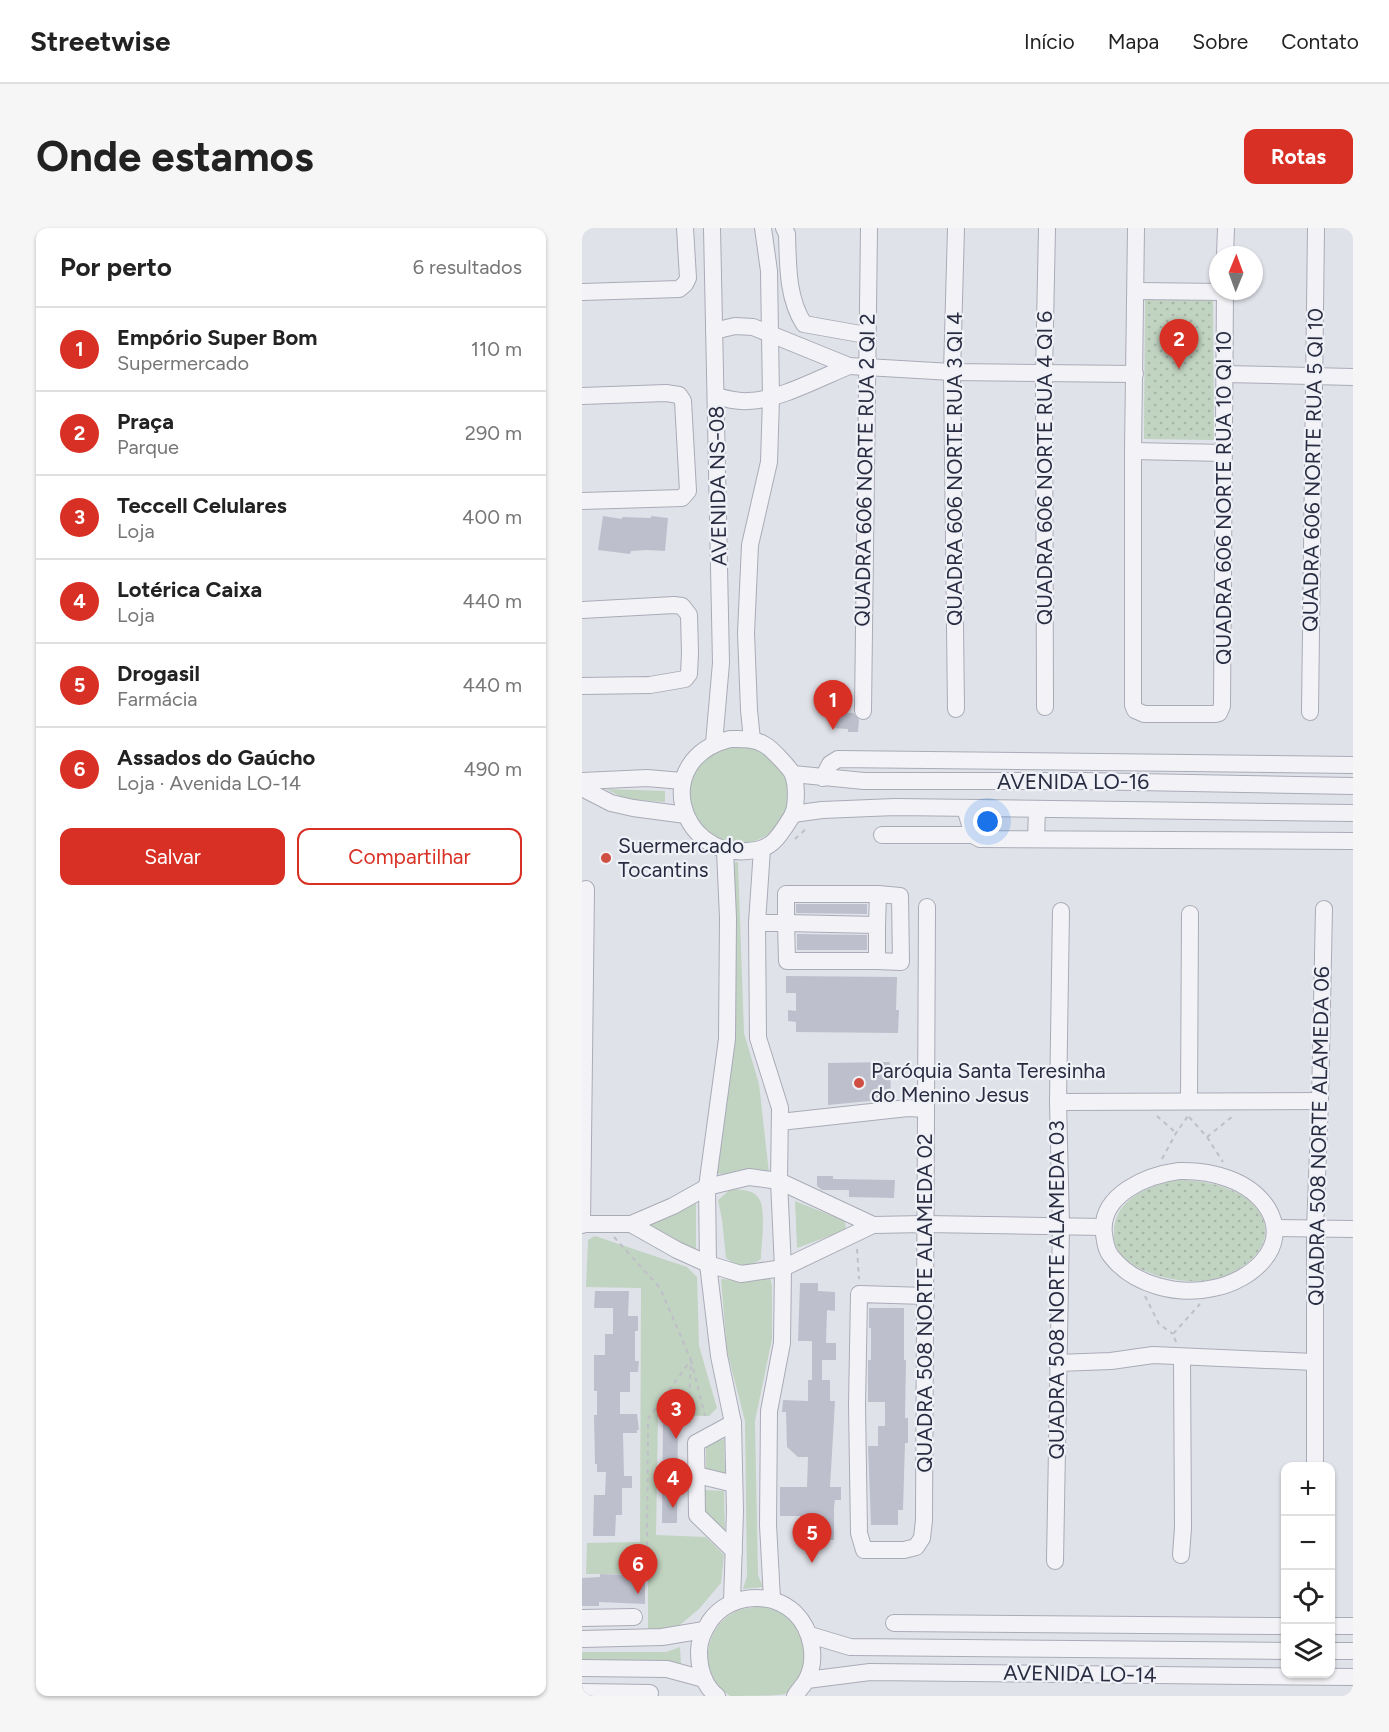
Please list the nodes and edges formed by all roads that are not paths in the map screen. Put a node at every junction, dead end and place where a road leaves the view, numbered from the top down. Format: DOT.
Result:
graph roads {
  1 [pos="685,228"];
  2 [pos="712,228"];
  3 [pos="764,228"];
  4 [pos="784,228"];
  5 [pos="868,228"];
  6 [pos="956,228"];
  7 [pos="1047,228"];
  8 [pos="1136,228"];
  9 [pos="1226,228"];
  10 [pos="1316,228"];
  11 [pos="1226,246"];
  12 [pos="1136,291"];
  13 [pos="1209,291"];
  14 [pos="582,292"];
  15 [pos="1225,300"];
  16 [pos="714,331"];
  17 [pos="770,333"];
  18 [pos="866,335"];
  19 [pos="858,367"];
  20 [pos="952,372"];
  21 [pos="1044,373"];
  22 [pos="1135,374"];
  23 [pos="1224,374"];
  24 [pos="1316,376"];
  25 [pos="1353,377"];
  26 [pos="582,396"];
  27 [pos="716,396"];
  28 [pos="771,398"];
  29 [pos="1133,451"];
  30 [pos="1224,453"];
  31 [pos="582,501"];
  32 [pos="582,610"];
  33 [pos="582,686"];
  34 [pos="1046,707"];
  35 [pos="956,709"];
  36 [pos="863,711"];
  37 [pos="1310,712"];
  38 [pos="752,740"];
  39 [pos="714,743"];
  40 [pos="1007,761"];
  41 [pos="1061,762"];
  42 [pos="1277,764"];
  43 [pos="1327,765"];
  44 [pos="1353,765"];
  45 [pos="793,774"];
  46 [pos="823,778"];
  47 [pos="582,781"];
  48 [pos="681,781"];
  49 [pos="1060,781"];
  50 [pos="1006,782"];
  51 [pos="1276,785"];
  52 [pos="1326,786"];
  53 [pos="1353,786"];
  54 [pos="582,788"];
  55 [pos="965,807"];
  56 [pos="1036,809"];
  57 [pos="1158,811"];
  58 [pos="1206,812"];
  59 [pos="1316,813"];
  60 [pos="1353,813"];
  61 [pos="793,814"];
  62 [pos="686,815"];
  63 [pos="882,835"];
  64 [pos="973,835"];
  65 [pos="1036,839"];
  66 [pos="1158,840"];
  67 [pos="1206,840"];
  68 [pos="1318,840"];
  69 [pos="1353,841"];
  70 [pos="762,849"];
  71 [pos="725,850"];
  72 [pos="586,889"];
  73 [pos="878,894"];
  74 [pos="927,907"];
  75 [pos="1324,909"];
  76 [pos="1061,911"];
  77 [pos="1190,914"];
  78 [pos="757,923"];
  79 [pos="786,923"];
  80 [pos="877,925"];
  81 [pos="877,961"];
  82 [pos="1320,1101"];
  83 [pos="1058,1102"];
  84 [pos="1189,1108"];
  85 [pos="926,1109"];
  86 [pos="780,1122"];
  87 [pos="778,1181"];
  88 [pos="707,1187"];
  89 [pos="631,1224"];
  90 [pos="925,1224"];
  91 [pos="582,1225"];
  92 [pos="873,1226"];
  93 [pos="1060,1226"];
  94 [pos="1103,1227"];
  95 [pos="1275,1228"];
  96 [pos="1316,1228"];
  97 [pos="1353,1229"];
  98 [pos="708,1264"];
  99 [pos="783,1268"];
  100 [pos="926,1296"];
  101 [pos="1182,1358"];
  102 [pos="1314,1362"];
  103 [pos="1057,1364"];
  104 [pos="733,1423"];
  105 [pos="1315,1462"];
  106 [pos="697,1475"];
  107 [pos="734,1484"];
  108 [pos="734,1551"];
  109 [pos="1181,1556"];
  110 [pos="1055,1561"];
  111 [pos="772,1599"];
  112 [pos="732,1602"];
  113 [pos="634,1617"];
  114 [pos="582,1618"];
  115 [pos="894,1623"];
  116 [pos="952,1623"];
  117 [pos="998,1623"];
  118 [pos="1154,1625"];
  119 [pos="1210,1625"];
  120 [pos="1281,1626"];
  121 [pos="1335,1626"];
  122 [pos="1353,1626"];
  123 [pos="704,1630"];
  124 [pos="810,1635"];
  125 [pos="1353,1637"];
  126 [pos="582,1639"];
  127 [pos="951,1648"];
  128 [pos="998,1648"];
  129 [pos="1153,1650"];
  130 [pos="1210,1650"];
  131 [pos="1281,1651"];
  132 [pos="1335,1651"];
  133 [pos="1353,1652"];
  134 [pos="582,1668"];
  135 [pos="1353,1677"];
  136 [pos="704,1678"];
  137 [pos="807,1680"];
  138 [pos="582,1692"];
  139 [pos="650,1693"];
  140 [pos="717,1696"];
  141 [pos="795,1696"];
  1 -- 14 [label="street"];
  2 -- 16 [label="street, AVENIDA NS-08"];
  3 -- 17 [label="street, AVENIDA NS-08"];
  4 -- 18 [label="street"];
  5 -- 18 [label="street, QUADRA 606 NORTE RUA 2 QI 2"];
  6 -- 20 [label="street, QUADRA 606 NORTE RUA 3 QI 4"];
  7 -- 21 [label="street, QUADRA 606 NORTE RUA 4 QI 6"];
  8 -- 12 [label="street"];
  9 -- 11 [label="street"];
  10 -- 24 [label="street, QUADRA 606 NORTE RUA 5 QI 10"];
  12 -- 13 [label="street"];
  12 -- 22 [label="street"];
  15 -- 23 [label="street, QUADRA 606 NORTE RUA 10 QI 10"];
  16 -- 17 [label="street"];
  16 -- 27 [label="street, AVENIDA NS-08"];
  17 -- 19 [label="street"];
  17 -- 28 [label="street, AVENIDA NS-08"];
  18 -- 19 [label="street, QUADRA 606 NORTE RUA 2 QI 2"];
  19 -- 20 [label="street"];
  19 -- 28 [label="street"];
  19 -- 36 [label="street, QUADRA 606 NORTE RUA 2 QI 2"];
  20 -- 21 [label="street"];
  20 -- 35 [label="street, QUADRA 606 NORTE RUA 3 QI 4"];
  21 -- 22 [label="street"];
  21 -- 34 [label="street, QUADRA 606 NORTE RUA 4 QI 6"];
  22 -- 29 [label="street"];
  23 -- 24 [label="street"];
  23 -- 30 [label="street, QUADRA 606 NORTE RUA 10 QI 10"];
  24 -- 25 [label="street"];
  24 -- 37 [label="street, QUADRA 606 NORTE RUA 5 QI 10"];
  26 -- 31 [label="street"];
  27 -- 28 [label="street"];
  27 -- 39 [label="street, AVENIDA NS-08"];
  28 -- 38 [label="street, AVENIDA NS-08"];
  29 -- 30 [label="street"];
  29 -- 30 [label="street, QUADRA 606 NORTE RUA 10 QI 10"];
  32 -- 33 [label="street"];
  38 -- 39 [label="street"];
  38 -- 45 [label="street"];
  39 -- 48 [label="street"];
  40 -- 41 [label="street"];
  40 -- 46 [label="street"];
  40 -- 50 [label="street"];
  41 -- 42 [label="street"];
  41 -- 49 [label="street"];
  42 -- 43 [label="street"];
  42 -- 51 [label="street"];
  43 -- 44 [label="street"];
  43 -- 52 [label="street"];
  45 -- 46 [label="street, AVENIDA LO-16"];
  45 -- 61 [label="street"];
  46 -- 50 [label="street, AVENIDA LO-16"];
  47 -- 48 [label="street"];
  48 -- 62 [label="street"];
  49 -- 50 [label="street, AVENIDA LO-16"];
  49 -- 51 [label="street, AVENIDA LO-16"];
  51 -- 52 [label="street, AVENIDA LO-16"];
  52 -- 53 [label="street, AVENIDA LO-16"];
  54 -- 62 [label="street"];
  55 -- 56 [label="street, AVENIDA LO-16"];
  55 -- 61 [label="street, AVENIDA LO-16"];
  55 -- 64 [label="street"];
  56 -- 57 [label="street, AVENIDA LO-16"];
  56 -- 65 [label="street"];
  57 -- 58 [label="street, AVENIDA LO-16"];
  57 -- 66 [label="street"];
  58 -- 59 [label="street, AVENIDA LO-16"];
  58 -- 67 [label="street"];
  59 -- 60 [label="street, AVENIDA LO-16"];
  59 -- 68 [label="street"];
  61 -- 70 [label="street"];
  62 -- 71 [label="street"];
  63 -- 64 [label="street"];
  64 -- 65 [label="street"];
  65 -- 66 [label="street"];
  66 -- 67 [label="street"];
  67 -- 68 [label="street"];
  68 -- 69 [label="street"];
  70 -- 71 [label="street"];
  70 -- 78 [label="street"];
  71 -- 88 [label="street"];
  72 -- 91 [label="street"];
  73 -- 79 [label="street"];
  73 -- 80 [label="street"];
  73 -- 81 [label="street"];
  74 -- 85 [label="street, QUADRA 508 NORTE ALAMEDA 02"];
  75 -- 82 [label="street, QUADRA 508 NORTE ALAMEDA 06"];
  76 -- 83 [label="street, QUADRA 508 NORTE ALAMEDA 03"];
  77 -- 84 [label="street"];
  78 -- 79 [label="street"];
  78 -- 86 [label="street"];
  79 -- 80 [label="street"];
  79 -- 81 [label="street"];
  80 -- 81 [label="street"];
  82 -- 84 [label="street"];
  82 -- 96 [label="street, QUADRA 508 NORTE ALAMEDA 06"];
  83 -- 84 [label="street"];
  83 -- 93 [label="street, QUADRA 508 NORTE ALAMEDA 03"];
  85 -- 86 [label="street"];
  85 -- 90 [label="street, QUADRA 508 NORTE ALAMEDA 02"];
  86 -- 87 [label="street"];
  87 -- 88 [label="street"];
  87 -- 92 [label="street"];
  87 -- 99 [label="street"];
  88 -- 89 [label="street"];
  88 -- 98 [label="street"];
  89 -- 91 [label="street"];
  89 -- 98 [label="street"];
  90 -- 92 [label="street"];
  90 -- 93 [label="street"];
  90 -- 100 [label="street, QUADRA 508 NORTE ALAMEDA 02"];
  92 -- 99 [label="street"];
  93 -- 94 [label="street"];
  93 -- 103 [label="street, QUADRA 508 NORTE ALAMEDA 03"];
  94 -- 95 [label="street"];
  94 -- 95 [label="street"];
  95 -- 96 [label="street"];
  96 -- 97 [label="street"];
  96 -- 102 [label="street, QUADRA 508 NORTE ALAMEDA 06"];
  98 -- 99 [label="street"];
  98 -- 104 [label="street"];
  99 -- 111 [label="street"];
  100 -- 100 [label="street, QUADRA 508 NORTE ALAMEDA 02"];
  101 -- 102 [label="street"];
  101 -- 103 [label="street"];
  101 -- 109 [label="street"];
  102 -- 105 [label="street, QUADRA 508 NORTE ALAMEDA 06"];
  103 -- 110 [label="street, QUADRA 508 NORTE ALAMEDA 03"];
  104 -- 106 [label="street"];
  104 -- 107 [label="street"];
  106 -- 107 [label="street"];
  106 -- 108 [label="street"];
  107 -- 108 [label="street"];
  108 -- 112 [label="street"];
  111 -- 112 [label="street"];
  111 -- 124 [label="street"];
  112 -- 123 [label="street"];
  113 -- 114 [label="street"];
  115 -- 116 [label="street"];
  116 -- 117 [label="street"];
  116 -- 127 [label="street"];
  117 -- 118 [label="street"];
  117 -- 128 [label="street"];
  118 -- 119 [label="street"];
  118 -- 129 [label="street"];
  119 -- 120 [label="street"];
  119 -- 130 [label="street"];
  121 -- 122 [label="street"];
  123 -- 126 [label="street"];
  123 -- 136 [label="street"];
  124 -- 127 [label="street, AVENIDA LO-14"];
  124 -- 137 [label="street"];
  125 -- 133 [label="street"];
  127 -- 128 [label="street, AVENIDA LO-14"];
  128 -- 129 [label="street, AVENIDA LO-14"];
  129 -- 130 [label="street, AVENIDA LO-14"];
  130 -- 131 [label="street, AVENIDA LO-14"];
  132 -- 133 [label="street"];
  134 -- 136 [label="street"];
  135 -- 137 [label="street, AVENIDA LO-14"];
  136 -- 140 [label="street"];
  137 -- 141 [label="street"];
  138 -- 139 [label="street"];
}
